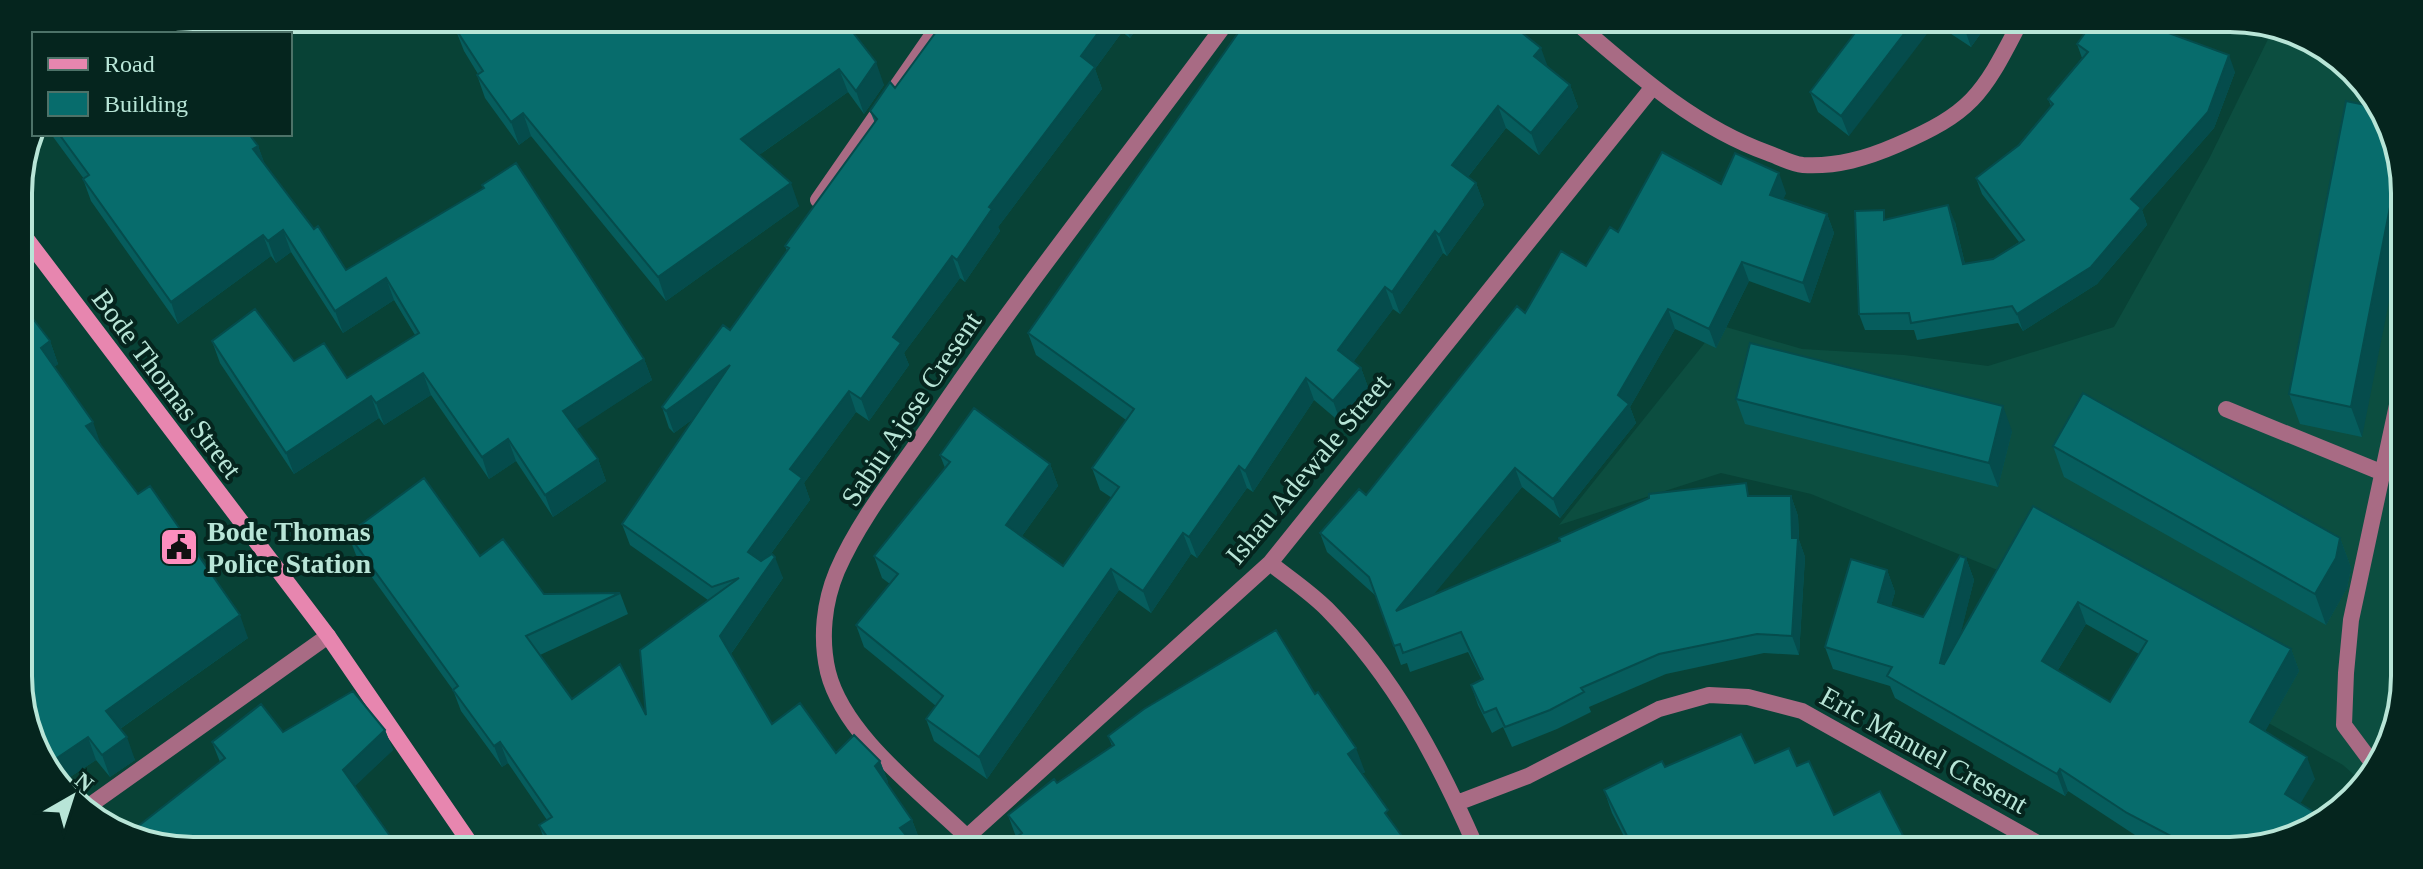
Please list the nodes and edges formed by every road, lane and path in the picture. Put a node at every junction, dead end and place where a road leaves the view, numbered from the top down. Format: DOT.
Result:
graph roads {
  1 [pos="934,32"];
  2 [pos="1219,32"];
  3 [pos="1587,32"];
  4 [pos="2015,32"];
  5 [pos="1652,88"];
  6 [pos="818,200"];
  7 [pos="32,246"];
  8 [pos="2226,409"];
  9 [pos="2391,434"];
  10 [pos="2383,473"];
  11 [pos="1270,563"];
  12 [pos="328,636"];
  13 [pos="2368,758"];
  14 [pos="94,802"];
  15 [pos="1457,803"];
  16 [pos="466,837"];
  17 [pos="965,837"];
  18 [pos="973,837"];
  19 [pos="1472,837"];
  20 [pos="2027,837"];
  1 -- 6 [label="street"];
  2 -- 17 [label="street, Sabiu Ajose Cresent"];
  3 -- 5 [label="street"];
  4 -- 5 [label="street"];
  5 -- 11 [label="street, Ishau Adewale Street"];
  7 -- 12 [label="main road, Bode Thomas Street"];
  8 -- 10 [label="street"];
  9 -- 10 [label="street"];
  10 -- 13 [label="street"];
  11 -- 15 [label="street"];
  11 -- 18 [label="street, Ishau Adewale Street"];
  12 -- 14 [label="street"];
  12 -- 16 [label="main road, Bode Thomas Street"];
  15 -- 19 [label="street"];
  15 -- 20 [label="street, Eric Manuel Cresent"];
}
